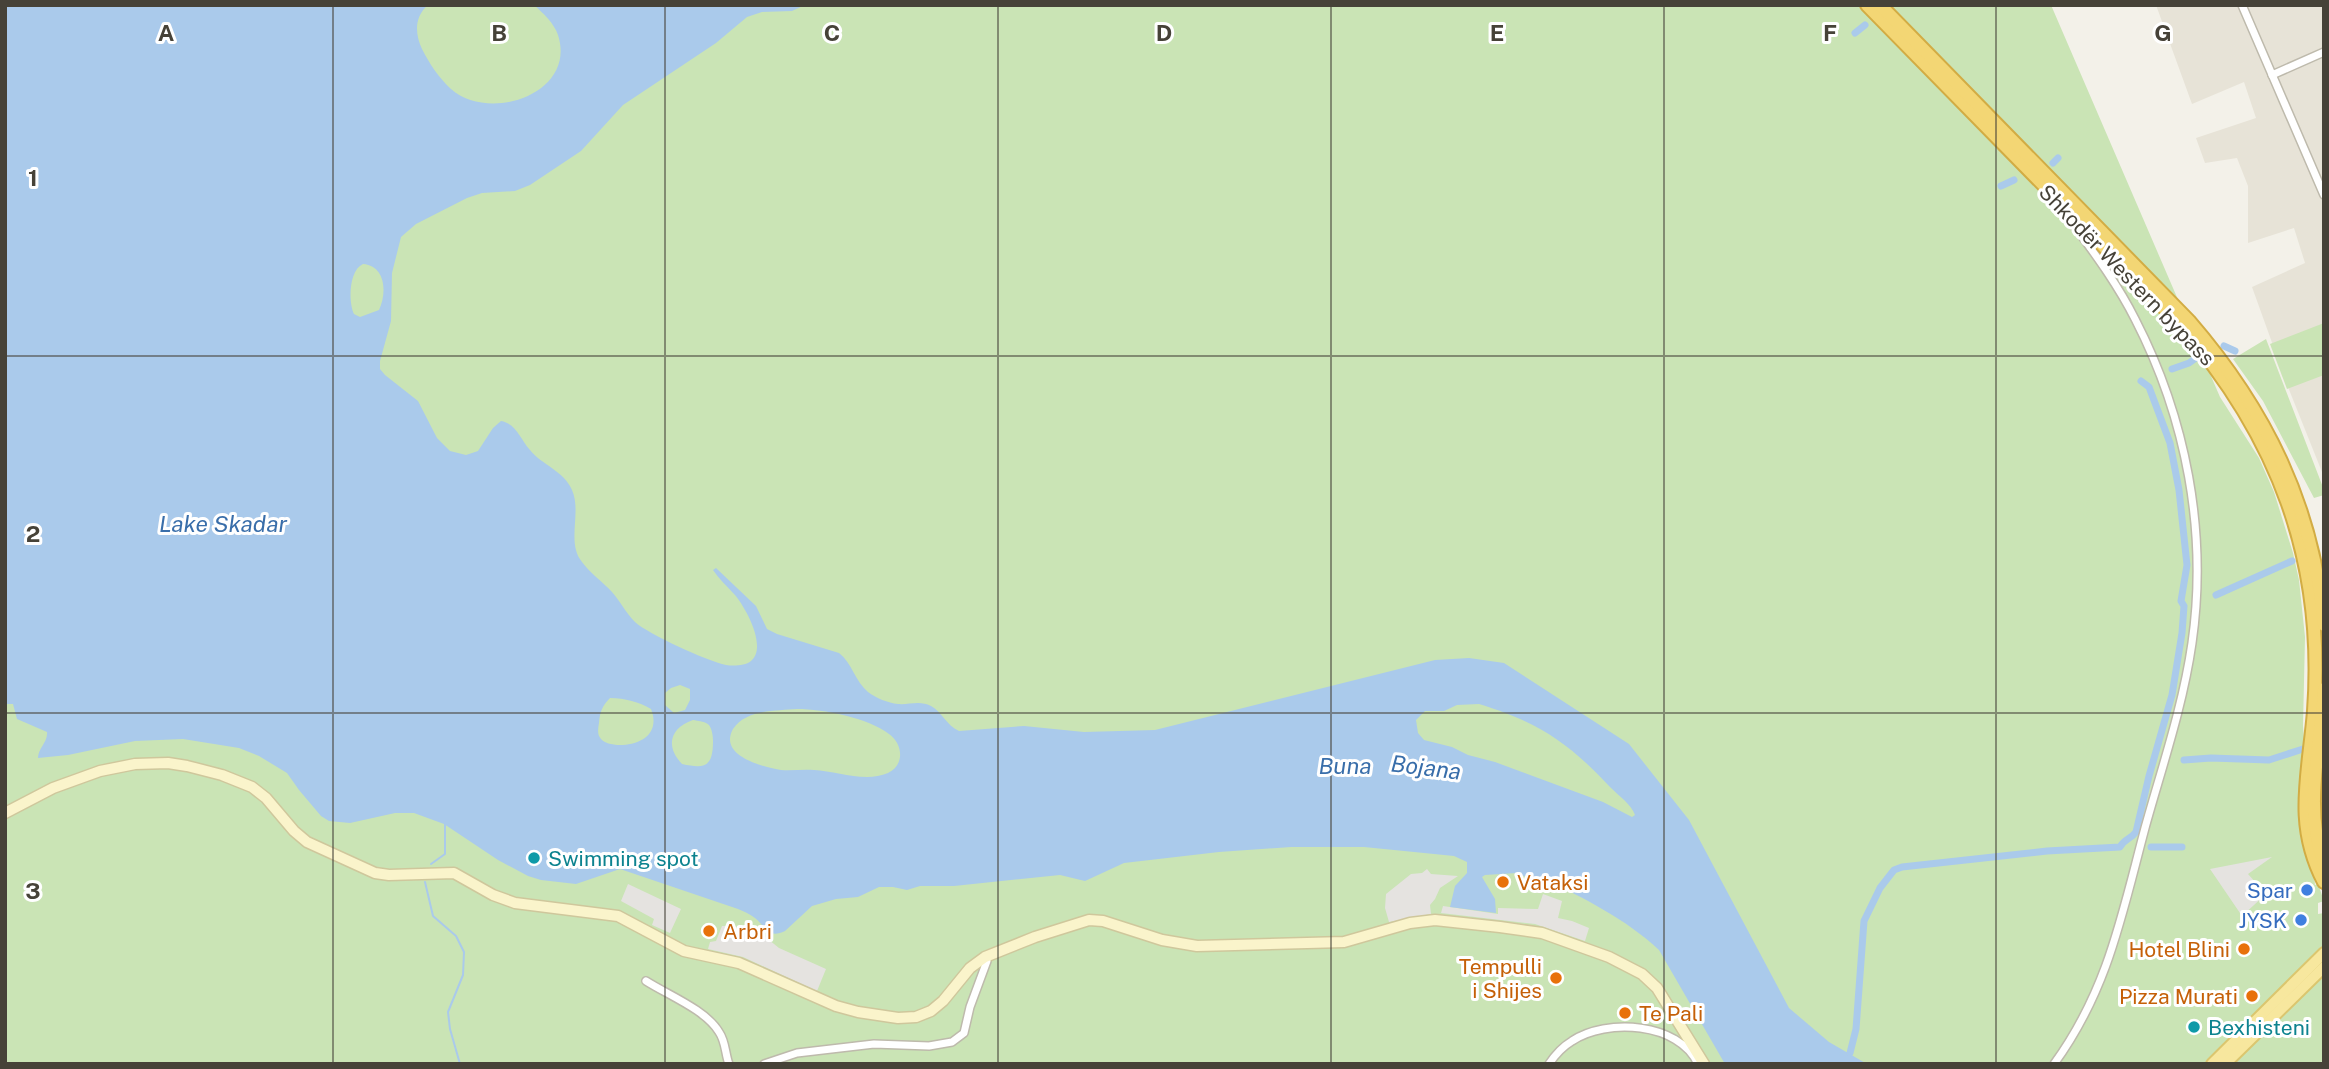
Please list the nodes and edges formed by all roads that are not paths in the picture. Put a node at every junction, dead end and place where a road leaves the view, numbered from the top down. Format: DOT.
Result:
graph roads {
  1 [pos="1867,5"];
  2 [pos="1880,5"];
  3 [pos="2242,5"];
  4 [pos="2324,52"];
  5 [pos="2272,75"];
  6 [pos="2324,195"];
  7 [pos="2053,196"];
  8 [pos="2324,625"];
  9 [pos="2324,689"];
  10 [pos="5,813"];
  11 [pos="2324,863"];
  12 [pos="2324,882"];
  13 [pos="2324,953"];
  14 [pos="986,957"];
  15 [pos="2324,967"];
  16 [pos="646,981"];
  17 [pos="729,1064"];
  18 [pos="764,1064"];
  19 [pos="1549,1064"];
  20 [pos="1698,1064"];
  21 [pos="1704,1064"];
  22 [pos="2054,1064"];
  23 [pos="2212,1064"];
  24 [pos="2225,1064"];
  1 -- 7 [label="highway, Shkodër Western bypass"];
  2 -- 8 [label="highway, Shkodër Western bypass"];
  3 -- 5 [label="street"];
  4 -- 5 [label="street"];
  5 -- 6 [label="street"];
  7 -- 12 [label="highway, Shkodër Western bypass"];
  7 -- 22 [label="street"];
  9 -- 11 [label="highway"];
  10 -- 14 [label="main road"];
  13 -- 23 [label="main road"];
  14 -- 18 [label="street"];
  14 -- 21 [label="main road"];
  15 -- 24 [label="main road"];
  16 -- 17 [label="street"];
  19 -- 20 [label="street"];
}
